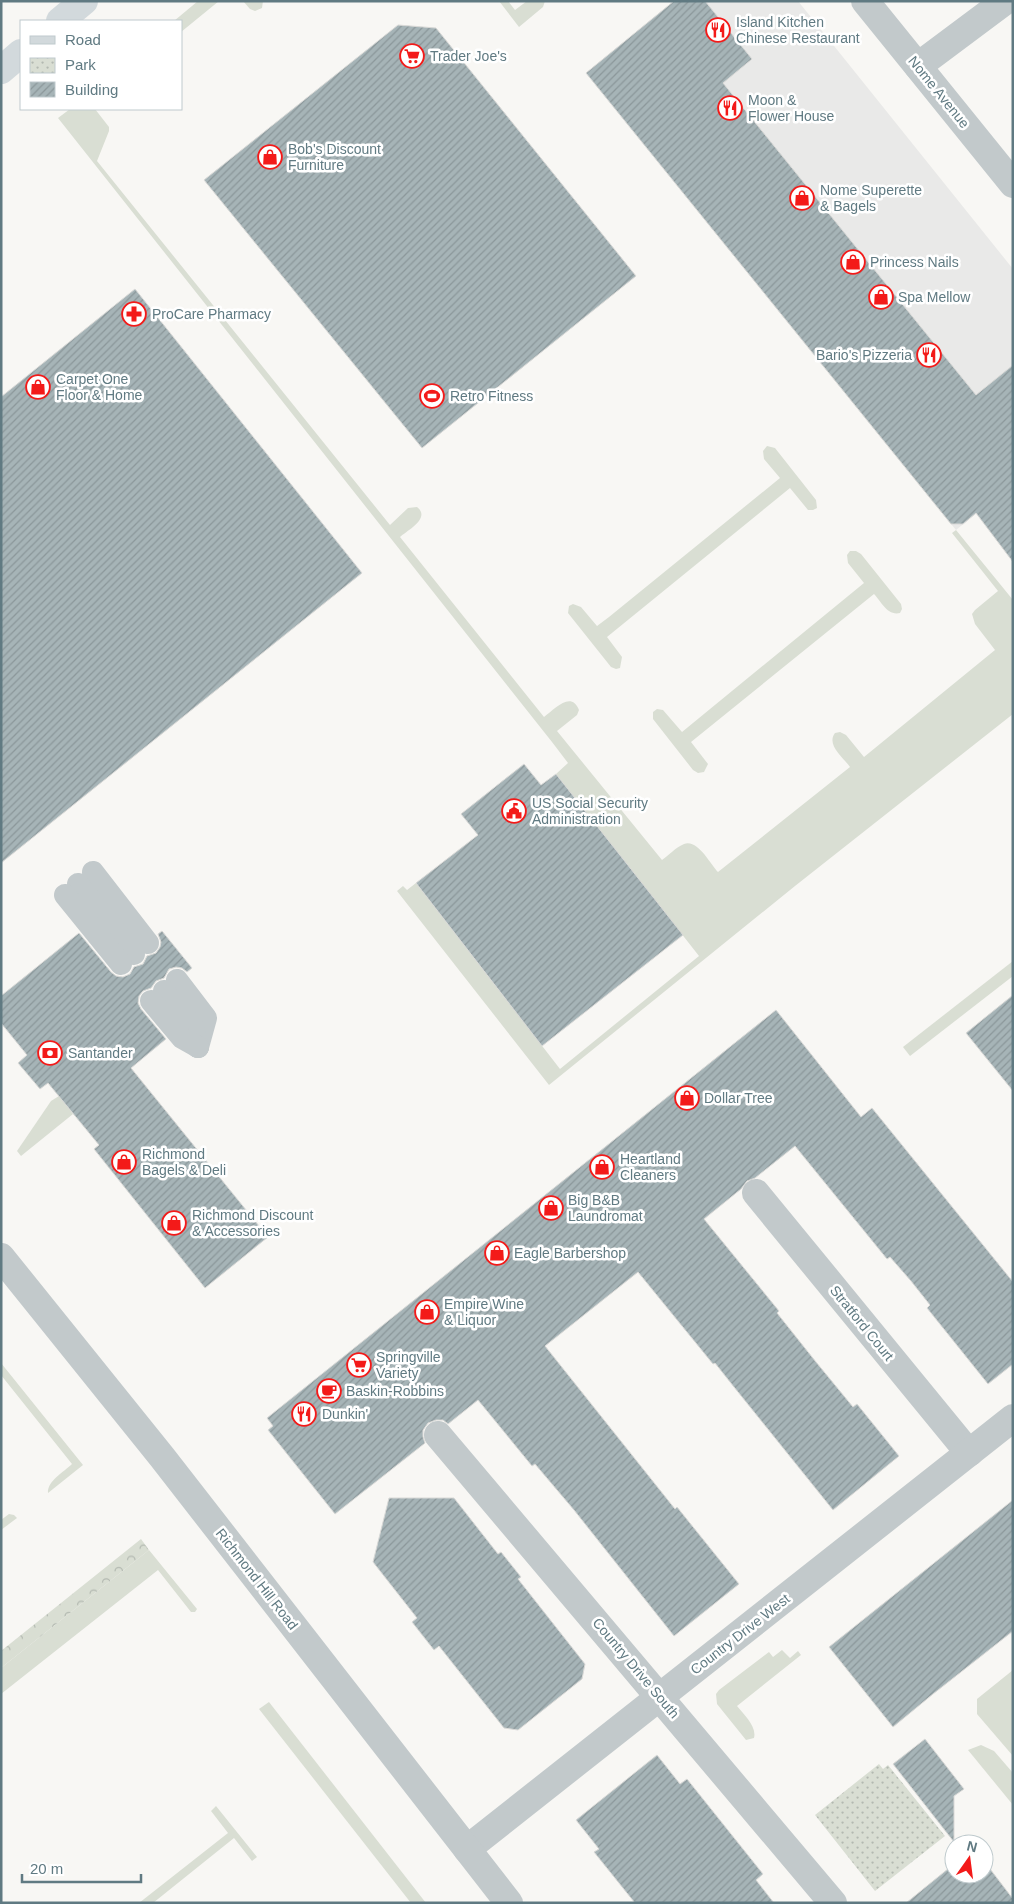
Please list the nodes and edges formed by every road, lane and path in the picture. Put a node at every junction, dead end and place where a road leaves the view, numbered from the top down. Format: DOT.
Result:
graph roads {
  1 [pos="84,1"];
  2 [pos="864,1"];
  3 [pos="1005,1"];
  4 [pos="61,20"];
  5 [pos="20,54"];
  6 [pos="918,66"];
  7 [pos="1,70"];
  8 [pos="1013,184"];
  9 [pos="79,884"];
  10 [pos="164,991"];
  11 [pos="756,1193"];
  12 [pos="1,1258"];
  13 [pos="1013,1418"];
  14 [pos="438,1435"];
  15 [pos="969,1453"];
  16 [pos="661,1697"];
  17 [pos="467,1849"];
  18 [pos="509,1903"];
  19 [pos="833,1903"];
  1 -- 4 [label="main road"];
  2 -- 6 [label="street, Nome Avenue"];
  3 -- 6 [label="street"];
  5 -- 7 [label="main road"];
  6 -- 8 [label="street, Nome Avenue"];
  9 -- 9 [label="lane"];
  10 -- 10 [label="lane"];
  11 -- 15 [label="street, Stratford Court"];
  12 -- 17 [label="street, Richmond Hill Road"];
  13 -- 15 [label="street, Country Drive West"];
  14 -- 16 [label="street, Country Drive South"];
  15 -- 16 [label="street, Country Drive West"];
  16 -- 17 [label="street, Country Drive West"];
  16 -- 19 [label="street, Country Drive South"];
  17 -- 18 [label="street, Richmond Hill Road"];
}
